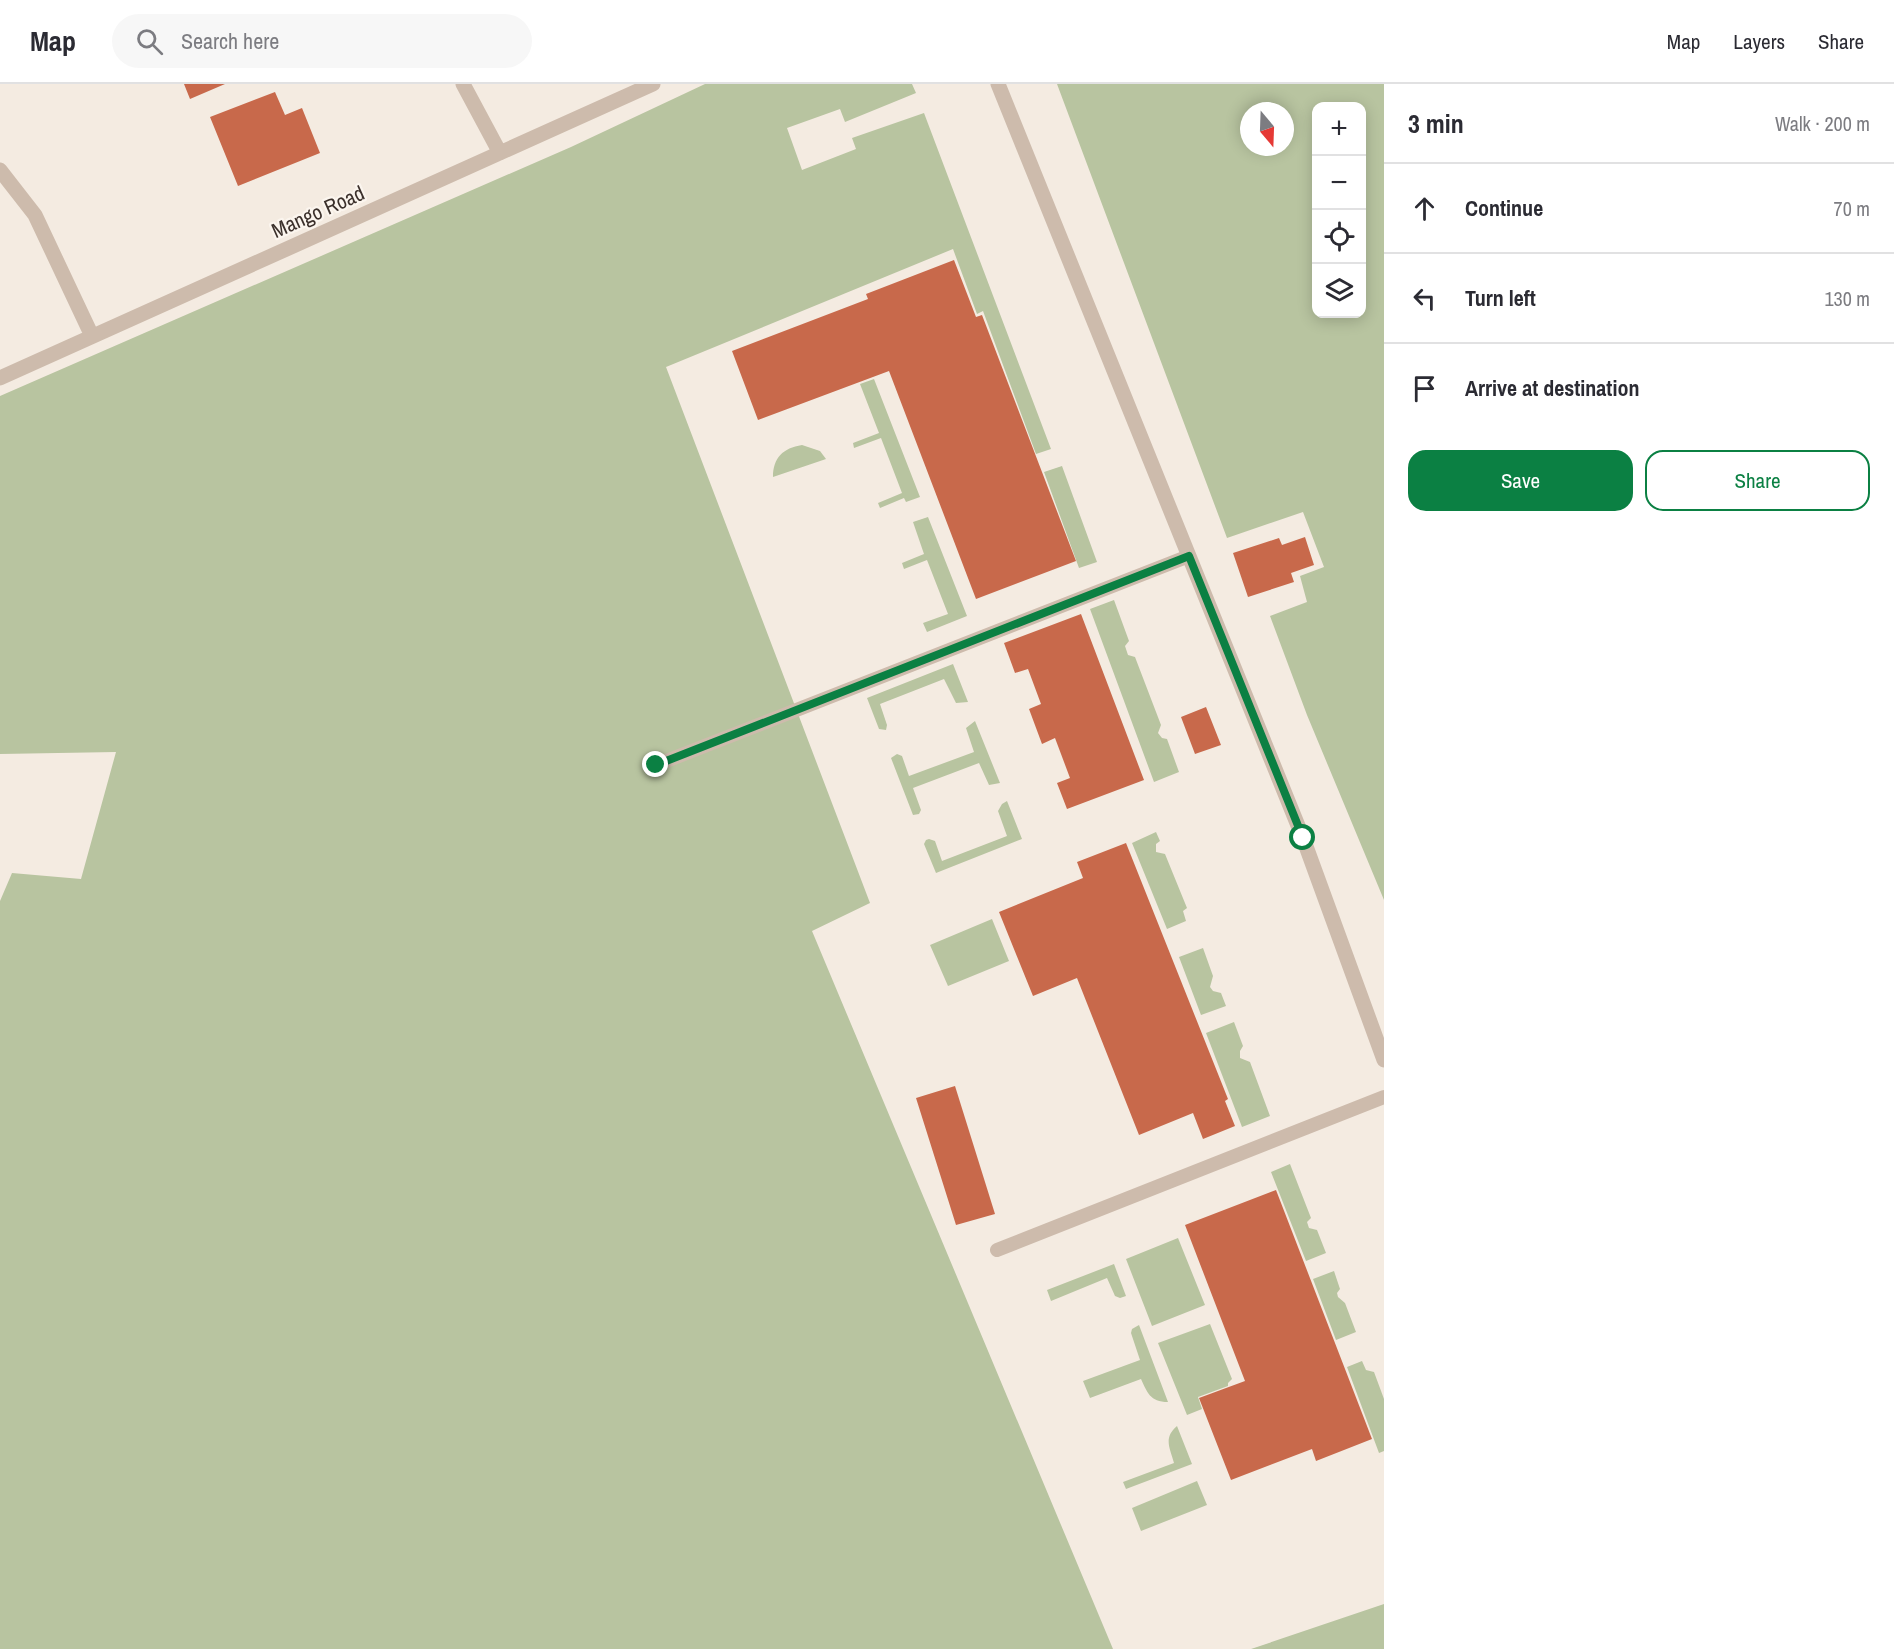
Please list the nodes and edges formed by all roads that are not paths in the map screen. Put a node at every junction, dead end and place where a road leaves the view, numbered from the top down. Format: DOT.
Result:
graph roads {
  1 [pos="464,84"];
  2 [pos="652,84"];
  3 [pos="998,84"];
  4 [pos="500,153"];
  5 [pos="0,170"];
  6 [pos="92,336"];
  7 [pos="0,378"];
  8 [pos="1189,556"];
  9 [pos="656,765"];
  10 [pos="1384,1060"];
  11 [pos="1384,1097"];
  12 [pos="997,1250"];
  1 -- 4 [label="street"];
  2 -- 4 [label="street, Mango Road"];
  3 -- 8 [label="street"];
  4 -- 6 [label="street, Mango Road"];
  5 -- 6 [label="street"];
  6 -- 7 [label="street, Mango Road"];
  8 -- 9 [label="lane"];
  8 -- 10 [label="street"];
  11 -- 12 [label="lane"];
}
